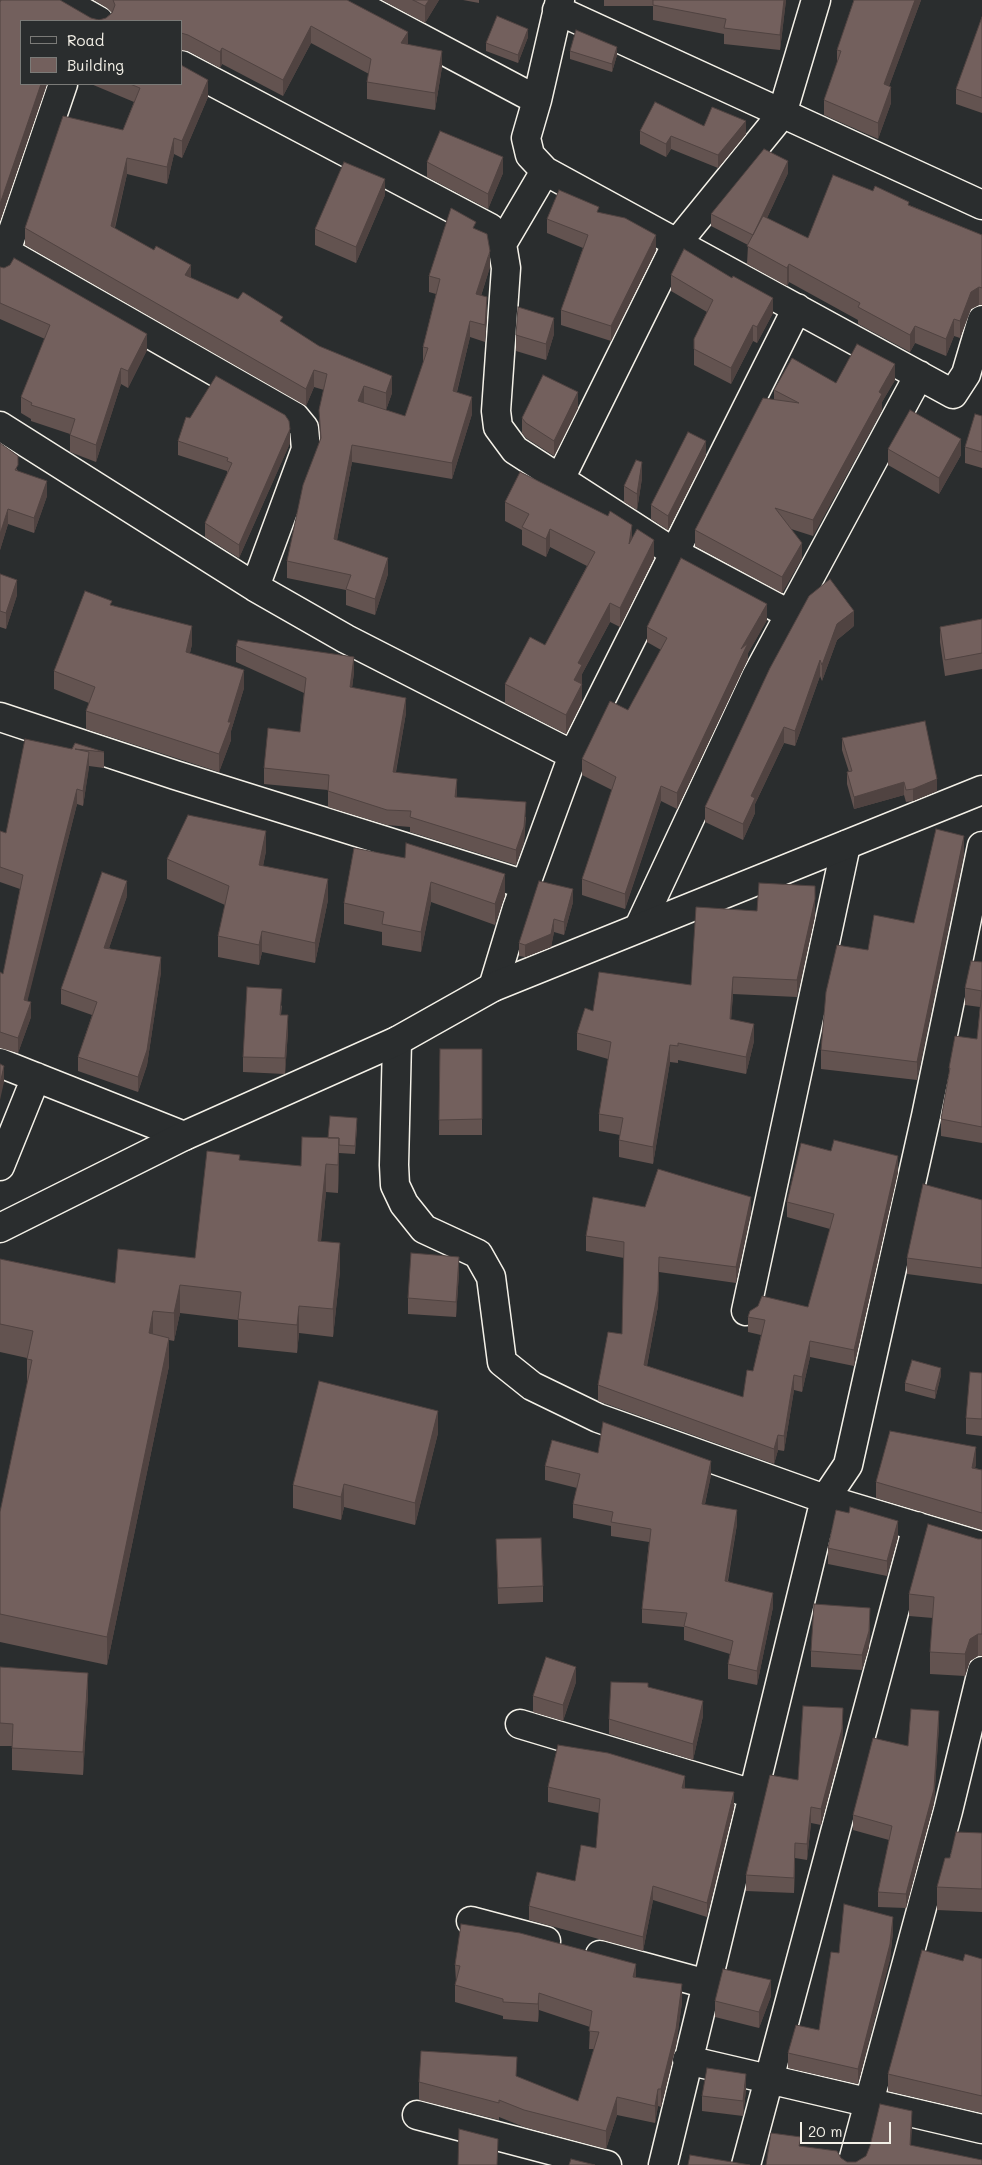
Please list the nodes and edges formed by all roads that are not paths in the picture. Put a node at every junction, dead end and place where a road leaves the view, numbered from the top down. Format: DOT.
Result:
graph roads {
  1 [pos="62,0"];
  2 [pos="349,0"];
  3 [pos="816,0"];
  4 [pos="558,5"];
  5 [pos="90,14"];
  6 [pos="182,66"];
  7 [pos="63,85"];
  8 [pos="537,100"];
  9 [pos="782,114"];
  10 [pos="544,170"];
  11 [pos="982,205"];
  12 [pos="677,243"];
  13 [pos="502,244"];
  14 [pos="3,261"];
  15 [pos="797,308"];
  16 [pos="982,320"];
  17 [pos="977,356"];
  18 [pos="919,375"];
  19 [pos="0,426"];
  20 [pos="560,479"];
  21 [pos="674,552"];
  22 [pos="254,588"];
  23 [pos="789,614"];
  24 [pos="0,717"];
  25 [pos="573,755"];
  26 [pos="982,790"];
  27 [pos="846,844"];
  28 [pos="982,846"];
  29 [pos="526,885"];
  30 [pos="639,927"];
  31 [pos="493,987"];
  32 [pos="397,1041"];
  33 [pos="0,1063"];
  34 [pos="36,1077"];
  35 [pos="184,1136"];
  36 [pos="0,1166"];
  37 [pos="0,1228"];
  38 [pos="746,1311"];
  39 [pos="825,1498"];
  40 [pos="917,1526"];
  41 [pos="982,1546"];
  42 [pos="982,1671"];
  43 [pos="520,1724"];
  44 [pos="753,1794"];
  45 [pos="471,1921"];
  46 [pos="707,1984"];
  47 [pos="687,2060"];
  48 [pos="770,2078"];
  49 [pos="869,2102"];
  50 [pos="417,2115"];
  51 [pos="982,2129"];
  52 [pos="607,2165"];
  53 [pos="663,2165"];
  54 [pos="746,2165"];
  55 [pos="852,2165"];
  1 -- 5 [label="street"];
  2 -- 8 [label="street"];
  3 -- 9 [label="street"];
  4 -- 8 [label="street"];
  4 -- 9 [label="street"];
  6 -- 13 [label="street"];
  7 -- 14 [label="street"];
  8 -- 10 [label="street"];
  9 -- 11 [label="street"];
  9 -- 12 [label="street"];
  10 -- 12 [label="street"];
  10 -- 13 [label="street"];
  12 -- 15 [label="street"];
  12 -- 20 [label="street"];
  13 -- 20 [label="street"];
  14 -- 22 [label="street"];
  15 -- 18 [label="street"];
  15 -- 21 [label="street"];
  16 -- 17 [label="street"];
  17 -- 18 [label="street"];
  18 -- 23 [label="street"];
  19 -- 22 [label="street"];
  20 -- 21 [label="street"];
  21 -- 23 [label="street"];
  21 -- 25 [label="street"];
  22 -- 25 [label="street"];
  23 -- 30 [label="street"];
  24 -- 29 [label="street"];
  25 -- 29 [label="street"];
  26 -- 27 [label="street"];
  27 -- 30 [label="street"];
  27 -- 38 [label="street"];
  28 -- 39 [label="street"];
  29 -- 31 [label="street"];
  30 -- 31 [label="street"];
  31 -- 32 [label="street"];
  32 -- 35 [label="street"];
  32 -- 39 [label="street"];
  33 -- 34 [label="street"];
  34 -- 35 [label="street"];
  34 -- 36 [label="street"];
  35 -- 37 [label="street"];
  39 -- 40 [label="street"];
  39 -- 44 [label="street"];
  40 -- 41 [label="street"];
  40 -- 48 [label="street"];
  42 -- 49 [label="street"];
  43 -- 44 [label="street"];
  44 -- 46 [label="street"];
  45 -- 46 [label="street"];
  46 -- 47 [label="street"];
  47 -- 48 [label="street"];
  47 -- 53 [label="street"];
  48 -- 49 [label="street"];
  48 -- 54 [label="street"];
  49 -- 51 [label="street"];
  49 -- 55 [label="street"];
  50 -- 52 [label="street"];
}
